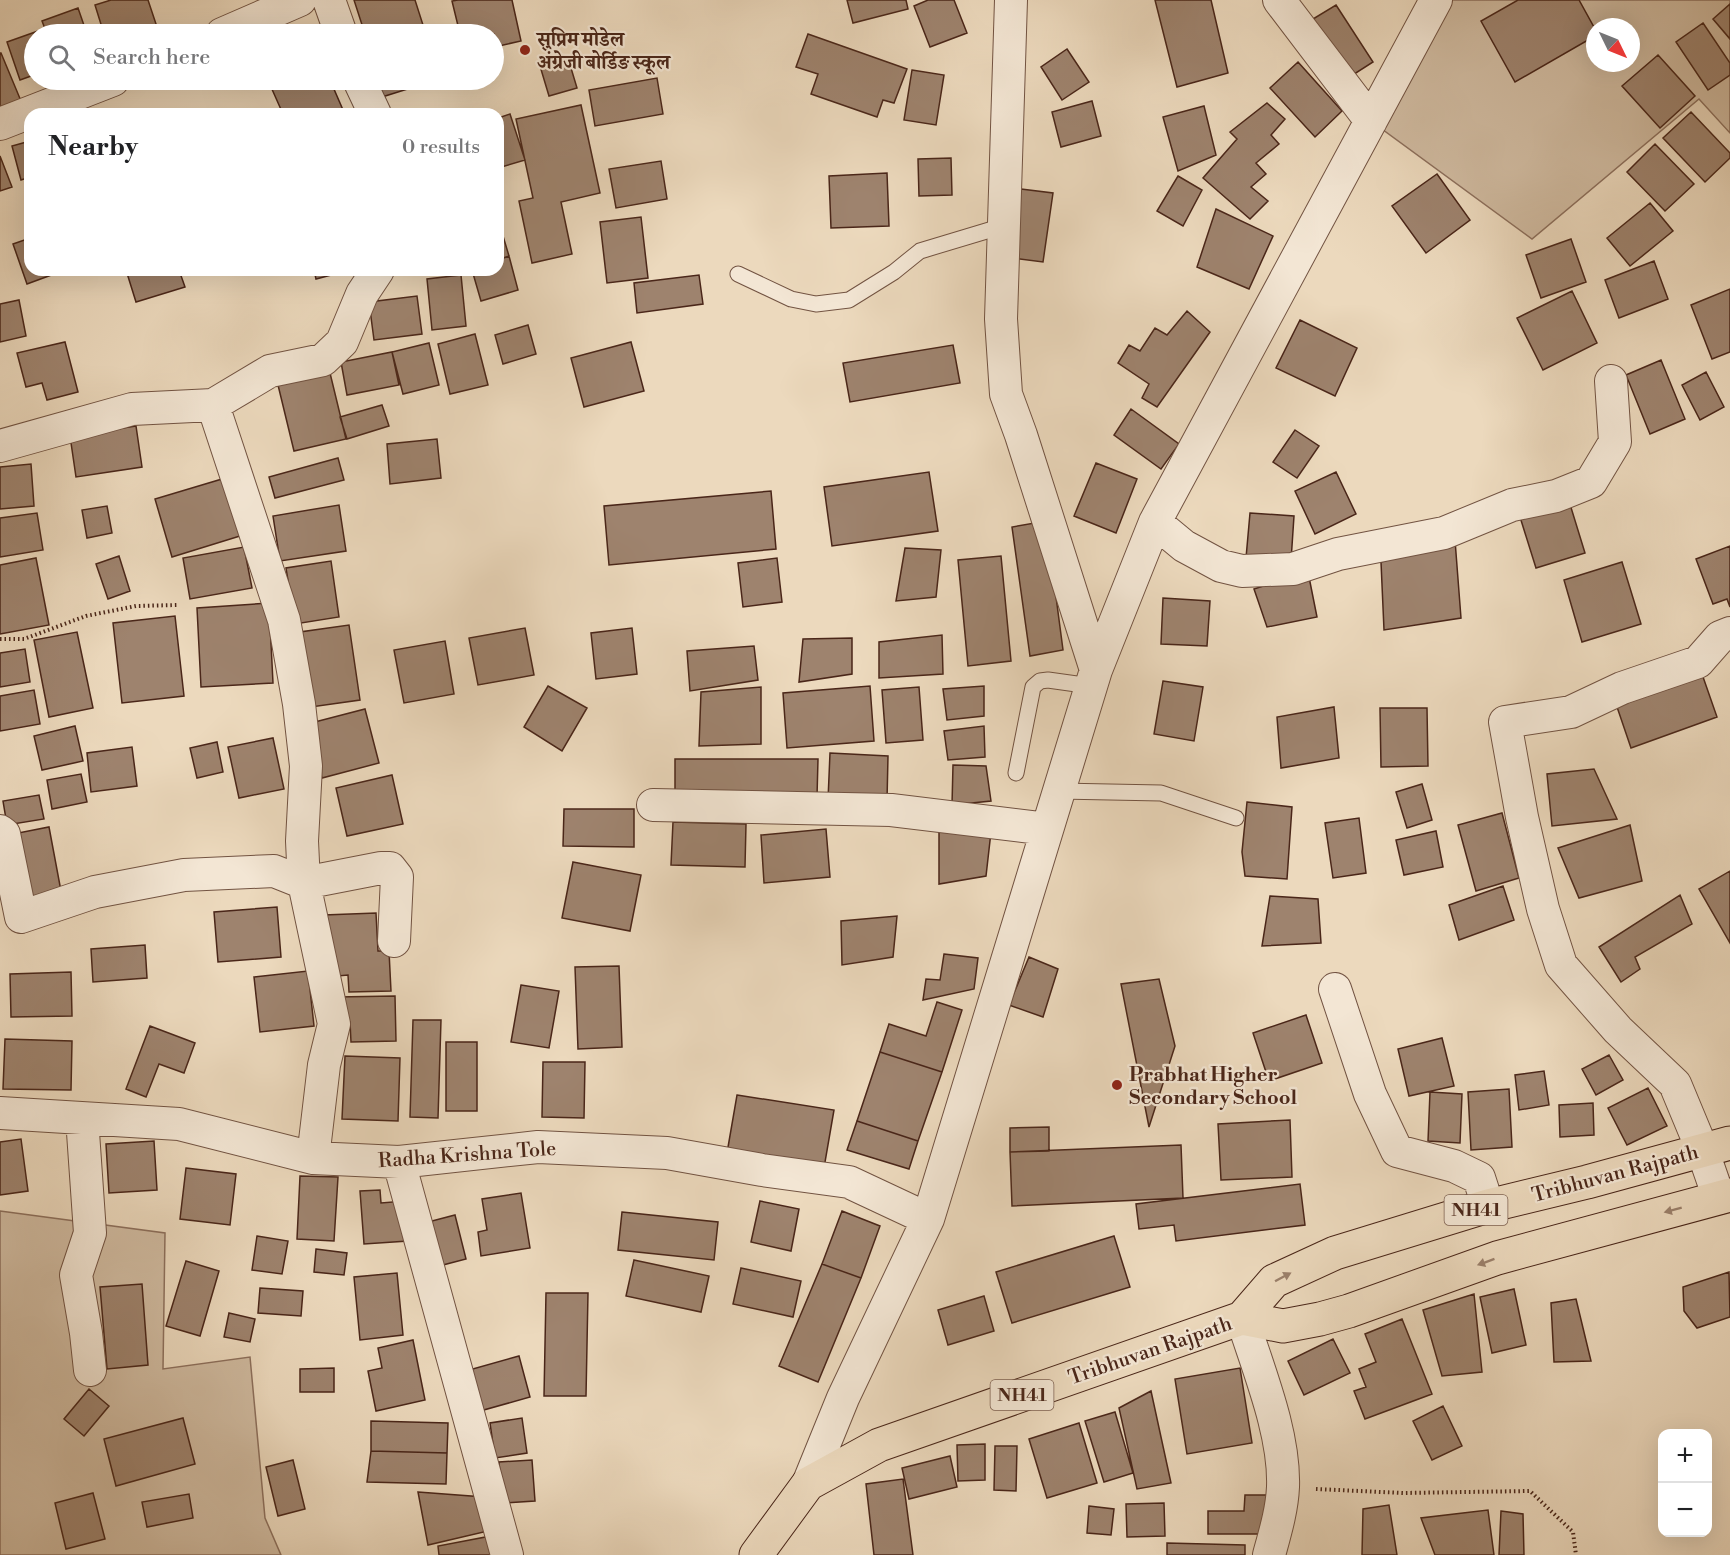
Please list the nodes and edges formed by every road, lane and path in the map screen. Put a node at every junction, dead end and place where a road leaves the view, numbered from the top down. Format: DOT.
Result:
graph roads {
  1 [pos="300,0"];
  2 [pos="329,0"];
  3 [pos="1011,0"];
  4 [pos="1278,0"];
  5 [pos="1436,0"];
  6 [pos="245,24"];
  7 [pos="337,24"];
  8 [pos="87,90"];
  9 [pos="364,90"];
  10 [pos="41,108"];
  11 [pos="372,108"];
  12 [pos="24,115"];
  13 [pos="1371,121"];
  14 [pos="0,124"];
  15 [pos="1004,226"];
  16 [pos="738,274"];
  17 [pos="374,276"];
  18 [pos="1611,381"];
  19 [pos="213,405"];
  20 [pos="0,446"];
  21 [pos="1155,522"];
  22 [pos="177,605"];
  23 [pos="1730,633"];
  24 [pos="0,639"];
  25 [pos="1093,678"];
  26 [pos="1016,773"];
  27 [pos="1059,790"];
  28 [pos="653,805"];
  29 [pos="1236,818"];
  30 [pos="1047,829"];
  31 [pos="0,831"];
  32 [pos="304,883"];
  33 [pos="394,941"];
  34 [pos="1335,989"];
  35 [pos="0,1113"];
  36 [pos="82,1118"];
  37 [pos="1716,1146"];
  38 [pos="313,1158"];
  39 [pos="399,1162"];
  40 [pos="1724,1197"];
  41 [pos="1488,1206"];
  42 [pos="928,1219"];
  43 [pos="1242,1318"];
  44 [pos="90,1370"];
  45 [pos="808,1484"];
  46 [pos="1283,1487"];
  47 [pos="507,1555"];
  48 [pos="756,1555"];
  49 [pos="1269,1555"];
  50 [pos="1576,1555"];
  1 -- 6 [label="street"];
  2 -- 7 [label="street"];
  3 -- 15 [label="street"];
  4 -- 13 [label="street"];
  5 -- 13 [label="street"];
  8 -- 10 [label="street"];
  9 -- 11 [label="street"];
  12 -- 14 [label="street"];
  13 -- 21 [label="street"];
  15 -- 16 [label="lane"];
  15 -- 25 [label="street"];
  17 -- 19 [label="street"];
  18 -- 21 [label="street"];
  19 -- 20 [label="street"];
  19 -- 32 [label="street"];
  21 -- 25 [label="street"];
  22 -- 24 [label="path"];
  23 -- 37 [label="street"];
  25 -- 26 [label="lane"];
  25 -- 27 [label="street"];
  27 -- 29 [label="lane"];
  27 -- 30 [label="street"];
  28 -- 30 [label="street"];
  30 -- 42 [label="street"];
  31 -- 32 [label="street"];
  32 -- 33 [label="street"];
  32 -- 38 [label="street"];
  34 -- 41 [label="street"];
  35 -- 36 [label="street, Radha Krishna Tole"];
  36 -- 38 [label="street, Radha Krishna Tole"];
  36 -- 44 [label="street"];
  37 -- 40 [label="street"];
  37 -- 41 [label="highway, Tribhuvan Rajpath / NH41"];
  38 -- 39 [label="street, Radha Krishna Tole"];
  39 -- 42 [label="street, Radha Krishna Tole"];
  39 -- 47 [label="street"];
  40 -- 43 [label="highway, Tribhuvan Rajpath, one-way"];
  43 -- 41 [label="highway, Tribhuvan Rajpath / NH41, one-way"];
  42 -- 45 [label="street"];
  43 -- 45 [label="highway, Tribhuvan Rajpath / NH41"];
  43 -- 46 [label="street"];
  45 -- 48 [label="highway, Tribhuvan Rajpath / NH41"];
  46 -- 49 [label="street"];
  46 -- 50 [label="path"];
}
